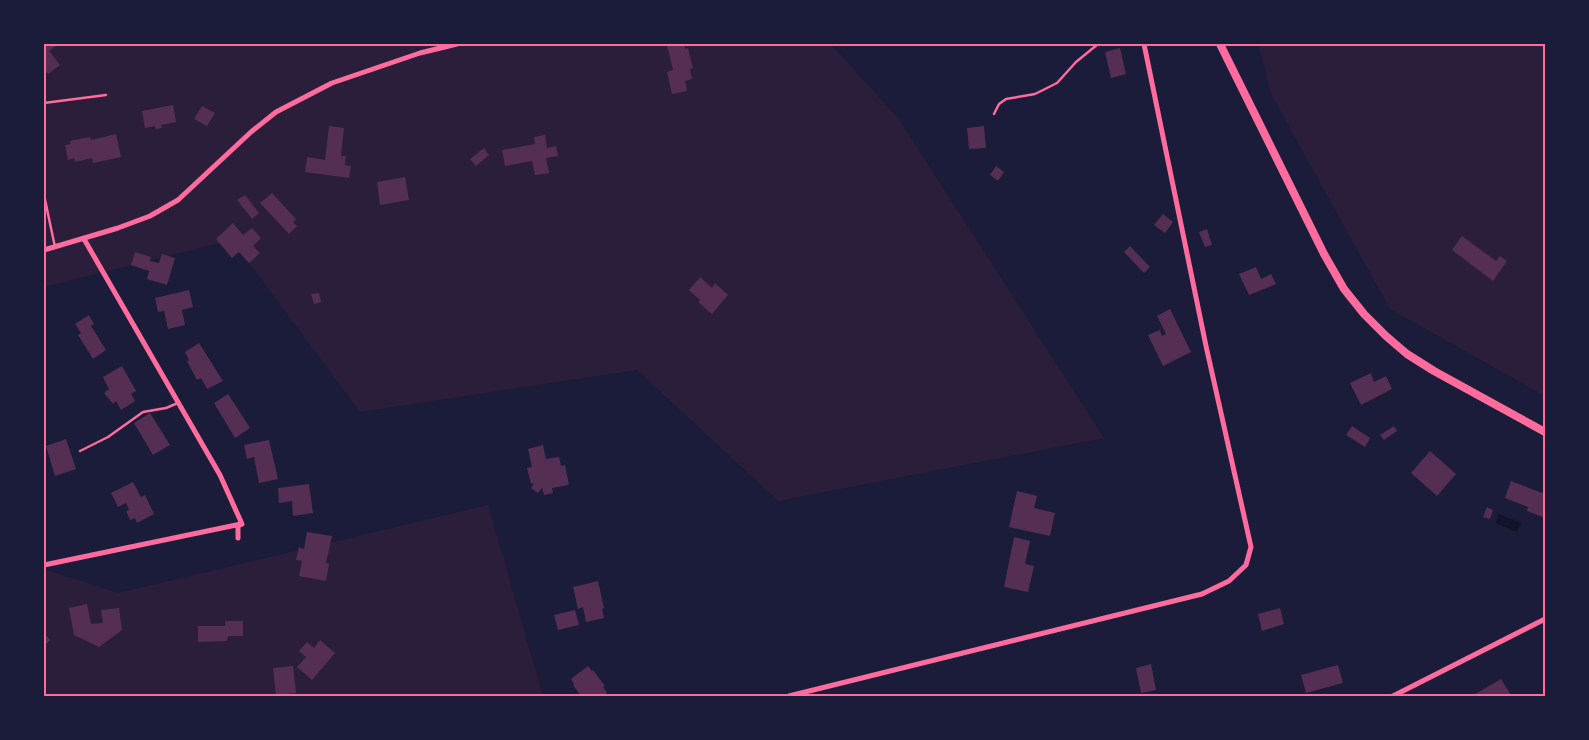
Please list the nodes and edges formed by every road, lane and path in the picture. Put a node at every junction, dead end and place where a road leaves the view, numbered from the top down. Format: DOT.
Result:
graph roads {
  1 [pos="457,44"];
  2 [pos="1098,44"];
  3 [pos="1144,44"];
  4 [pos="1220,44"];
  5 [pos="106,95"];
  6 [pos="44,103"];
  7 [pos="994,114"];
  8 [pos="44,195"];
  9 [pos="84,238"];
  10 [pos="55,247"];
  11 [pos="44,250"];
  12 [pos="178,403"];
  13 [pos="1545,432"];
  14 [pos="80,451"];
  15 [pos="242,524"];
  16 [pos="238,538"];
  17 [pos="44,565"];
  18 [pos="1545,619"];
  19 [pos="789,696"];
  20 [pos="1393,696"];
  1 -- 9 [label="street"];
  2 -- 7 [label="lane"];
  3 -- 19 [label="street"];
  4 -- 13 [label="main road"];
  5 -- 6 [label="lane"];
  8 -- 10 [label="lane"];
  9 -- 10 [label="street"];
  9 -- 12 [label="street"];
  10 -- 11 [label="street"];
  12 -- 14 [label="lane"];
  12 -- 15 [label="street"];
  15 -- 16 [label="street"];
  15 -- 17 [label="street"];
  18 -- 20 [label="street"];
}
